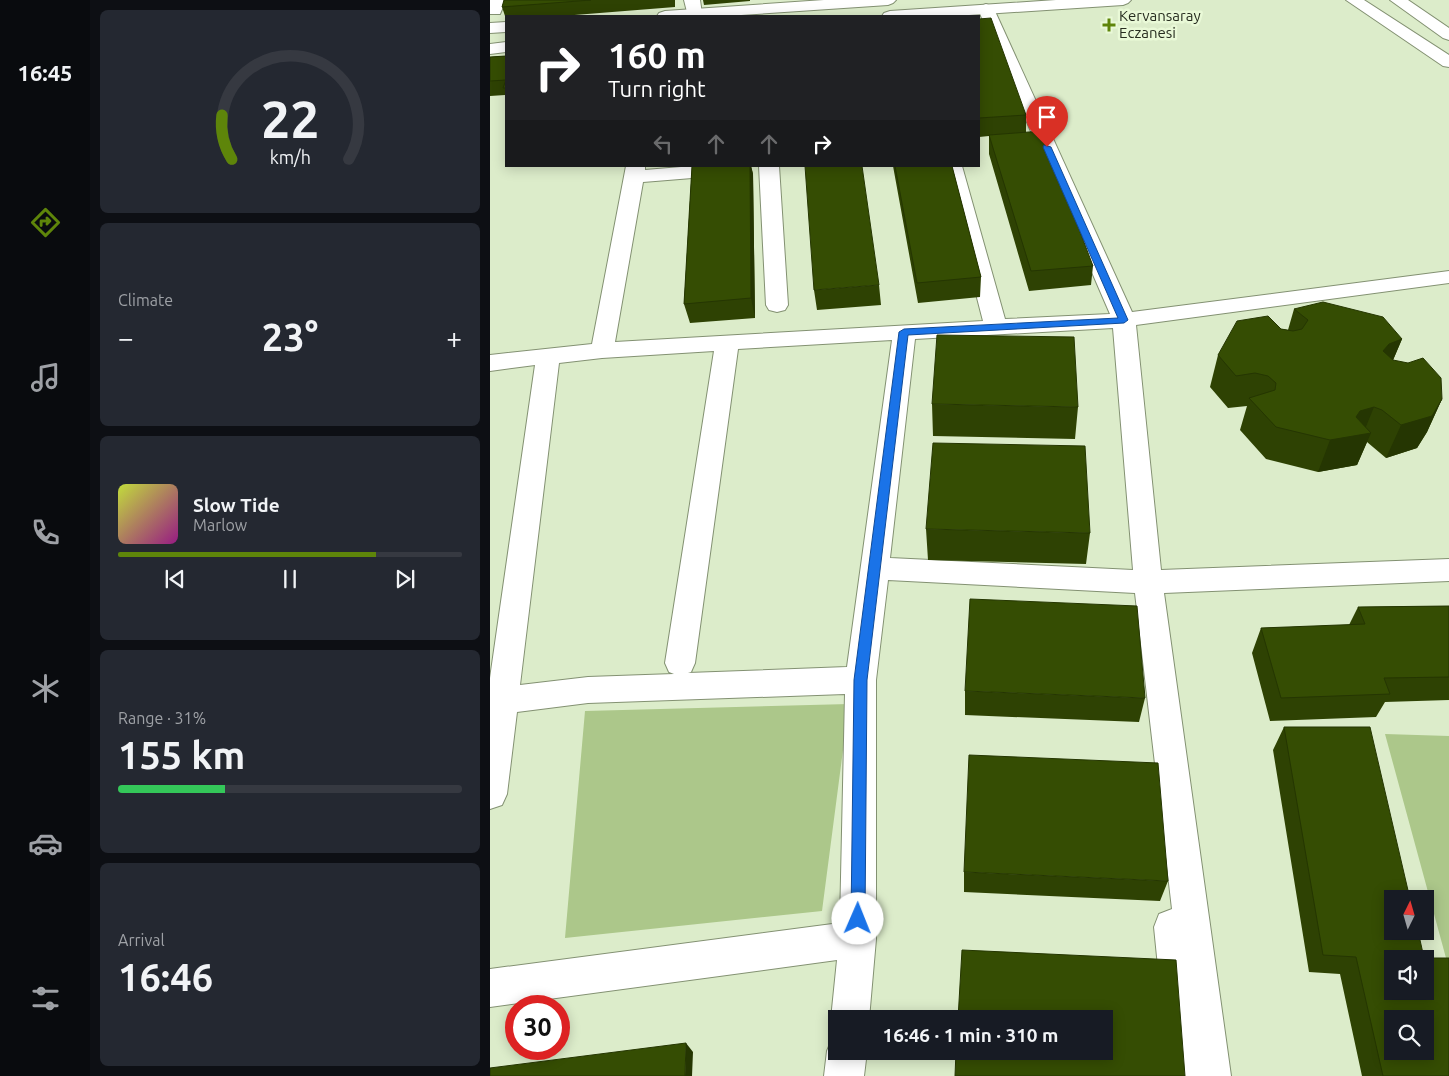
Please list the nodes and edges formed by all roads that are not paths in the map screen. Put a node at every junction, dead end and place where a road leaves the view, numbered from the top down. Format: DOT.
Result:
graph roads {
  1 [pos="888,0"];
  2 [pos="1123,0"];
  3 [pos="1354,0"];
  4 [pos="1398,0"];
  5 [pos="774,4"];
  6 [pos="693,7"];
  7 [pos="986,8"];
  8 [pos="668,15"];
  9 [pos="916,15"];
  10 [pos="505,27"];
  11 [pos="490,28"];
  12 [pos="1449,35"];
  13 [pos="505,47"];
  14 [pos="490,48"];
  15 [pos="1449,62"];
  16 [pos="741,167"];
  17 [pos="767,167"];
  18 [pos="952,167"];
  19 [pos="635,171"];
  20 [pos="1449,277"];
  21 [pos="777,305"];
  22 [pos="1124,320"];
  23 [pos="996,327"];
  24 [pos="904,332"];
  25 [pos="727,342"];
  26 [pos="602,350"];
  27 [pos="548,356"];
  28 [pos="490,364"];
  29 [pos="874,568"];
  30 [pos="1449,570"];
  31 [pos="1141,582"];
  32 [pos="680,663"];
  33 [pos="860,680"];
  34 [pos="496,701"];
  35 [pos="490,794"];
  36 [pos="858,939"];
  37 [pos="490,988"];
  38 [pos="851,1010"];
  39 [pos="846,1060"];
  40 [pos="844,1076"];
  41 [pos="1189,1076"];
  42 [pos="1211,1076"];
  1 -- 5 [label="street"];
  2 -- 7 [label="street"];
  3 -- 15 [label="street"];
  4 -- 12 [label="street"];
  5 -- 6 [label="street"];
  6 -- 8 [label="street"];
  7 -- 9 [label="street"];
  7 -- 22 [label="street"];
  10 -- 11 [label="street"];
  13 -- 14 [label="street"];
  16 -- 19 [label="street"];
  17 -- 21 [label="street"];
  18 -- 23 [label="street"];
  19 -- 26 [label="street"];
  20 -- 22 [label="street"];
  22 -- 23 [label="street"];
  22 -- 31 [label="street"];
  23 -- 24 [label="street"];
  24 -- 25 [label="street"];
  24 -- 29 [label="street"];
  25 -- 26 [label="street"];
  25 -- 32 [label="street"];
  26 -- 27 [label="street"];
  27 -- 28 [label="street"];
  27 -- 34 [label="street"];
  29 -- 31 [label="street"];
  29 -- 33 [label="street"];
  30 -- 31 [label="street"];
  31 -- 41 [label="street"];
  31 -- 42 [label="street"];
  33 -- 34 [label="street"];
  33 -- 36 [label="street"];
  34 -- 35 [label="street"];
  36 -- 37 [label="street"];
  36 -- 38 [label="street"];
  39 -- 40 [label="street"];
}
